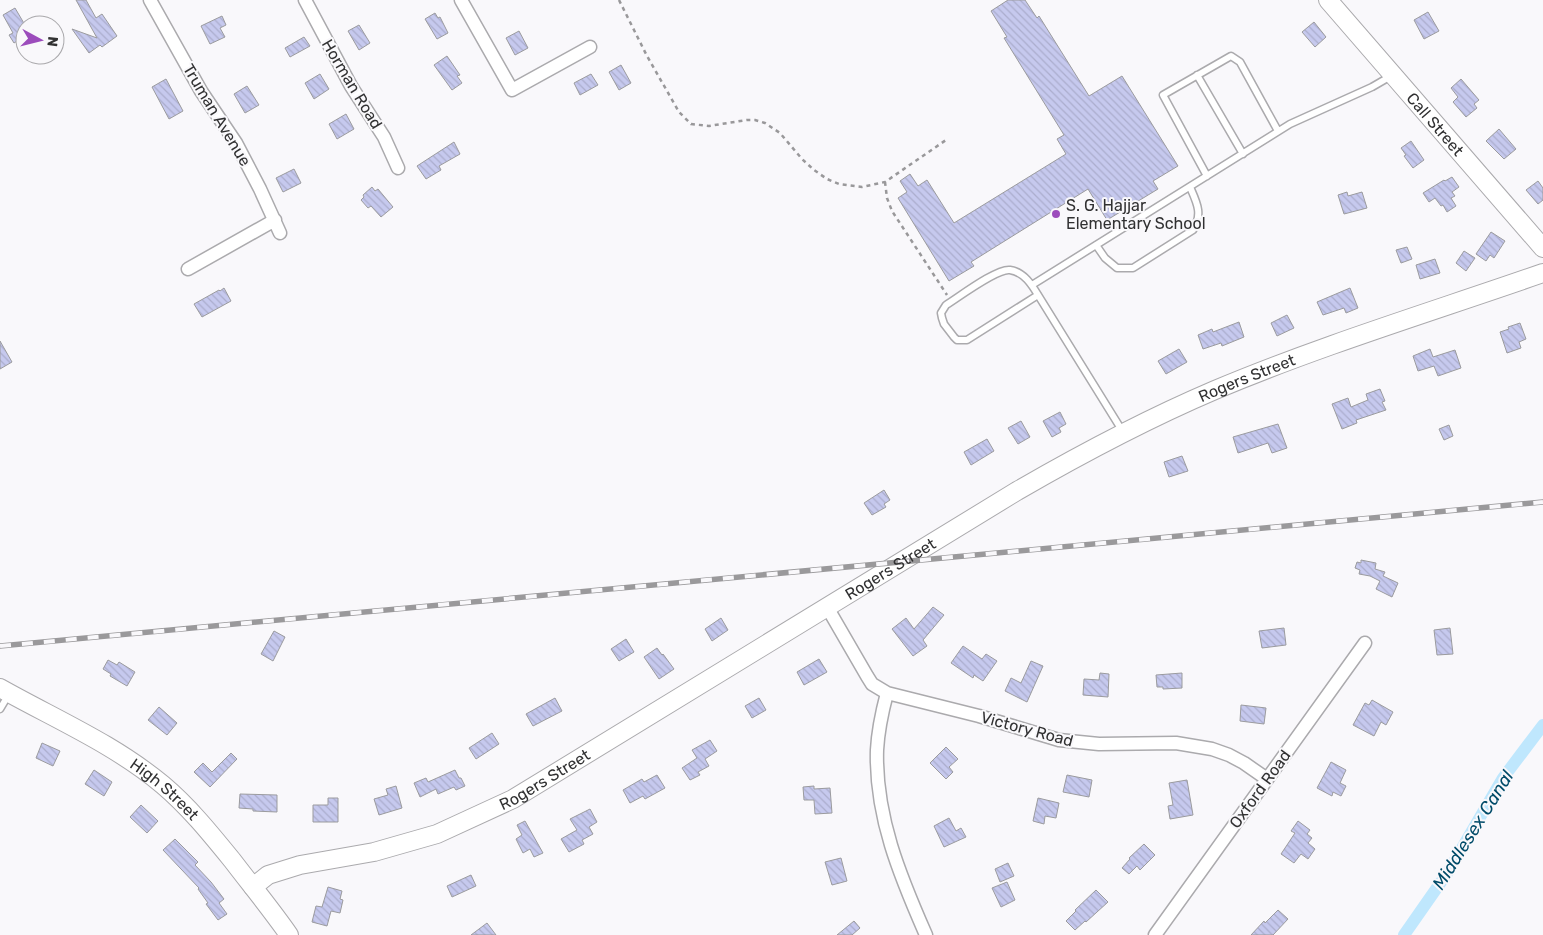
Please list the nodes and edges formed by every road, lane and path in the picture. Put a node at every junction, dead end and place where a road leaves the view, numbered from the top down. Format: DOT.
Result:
graph roads {
  1 [pos="150,0"];
  2 [pos="305,0"];
  3 [pos="461,0"];
  4 [pos="619,0"];
  5 [pos="1328,0"];
  6 [pos="590,47"];
  7 [pos="1197,75"];
  8 [pos="1392,75"];
  9 [pos="1278,131"];
  10 [pos="946,140"];
  11 [pos="1243,154"];
  12 [pos="398,168"];
  13 [pos="1207,176"];
  14 [pos="885,182"];
  15 [pos="1190,187"];
  16 [pos="275,220"];
  17 [pos="280,233"];
  18 [pos="1096,245"];
  19 [pos="1543,248"];
  20 [pos="188,269"];
  21 [pos="1543,273"];
  22 [pos="1032,285"];
  23 [pos="1038,296"];
  24 [pos="952,302"];
  25 [pos="1123,433"];
  26 [pos="827,607"];
  27 [pos="1365,643"];
  28 [pos="5,691"];
  29 [pos="886,693"];
  30 [pos="0,709"];
  31 [pos="1267,779"];
  32 [pos="253,887"];
  33 [pos="289,935"];
  34 [pos="926,935"];
  35 [pos="1155,935"];
  1 -- 16 [label="street, Truman Avenue"];
  2 -- 12 [label="street, Horman Road"];
  3 -- 6 [label="street"];
  4 -- 14 [label="path"];
  5 -- 8 [label="main road, Call Street"];
  7 -- 9 [label="lane"];
  7 -- 11 [label="lane"];
  7 -- 13 [label="lane"];
  8 -- 9 [label="lane"];
  8 -- 19 [label="main road, Call Street"];
  9 -- 11 [label="lane"];
  10 -- 14 [label="path"];
  11 -- 13 [label="lane"];
  13 -- 15 [label="lane"];
  14 -- 24 [label="path"];
  15 -- 18 [label="lane"];
  15 -- 18 [label="lane"];
  16 -- 17 [label="street, Truman Avenue"];
  16 -- 20 [label="street"];
  18 -- 22 [label="lane"];
  21 -- 25 [label="main road, Rogers Street"];
  22 -- 23 [label="lane"];
  22 -- 24 [label="lane"];
  23 -- 24 [label="lane"];
  23 -- 25 [label="lane"];
  25 -- 26 [label="main road, Rogers Street"];
  26 -- 29 [label="street, Victory Road"];
  26 -- 32 [label="main road, Rogers Street"];
  27 -- 31 [label="street, Oxford Road"];
  28 -- 30 [label="lane"];
  28 -- 32 [label="main road, High Street"];
  29 -- 31 [label="street, Victory Road"];
  29 -- 34 [label="street"];
  31 -- 35 [label="street, Oxford Road"];
  32 -- 33 [label="main road, High Street"];
}
